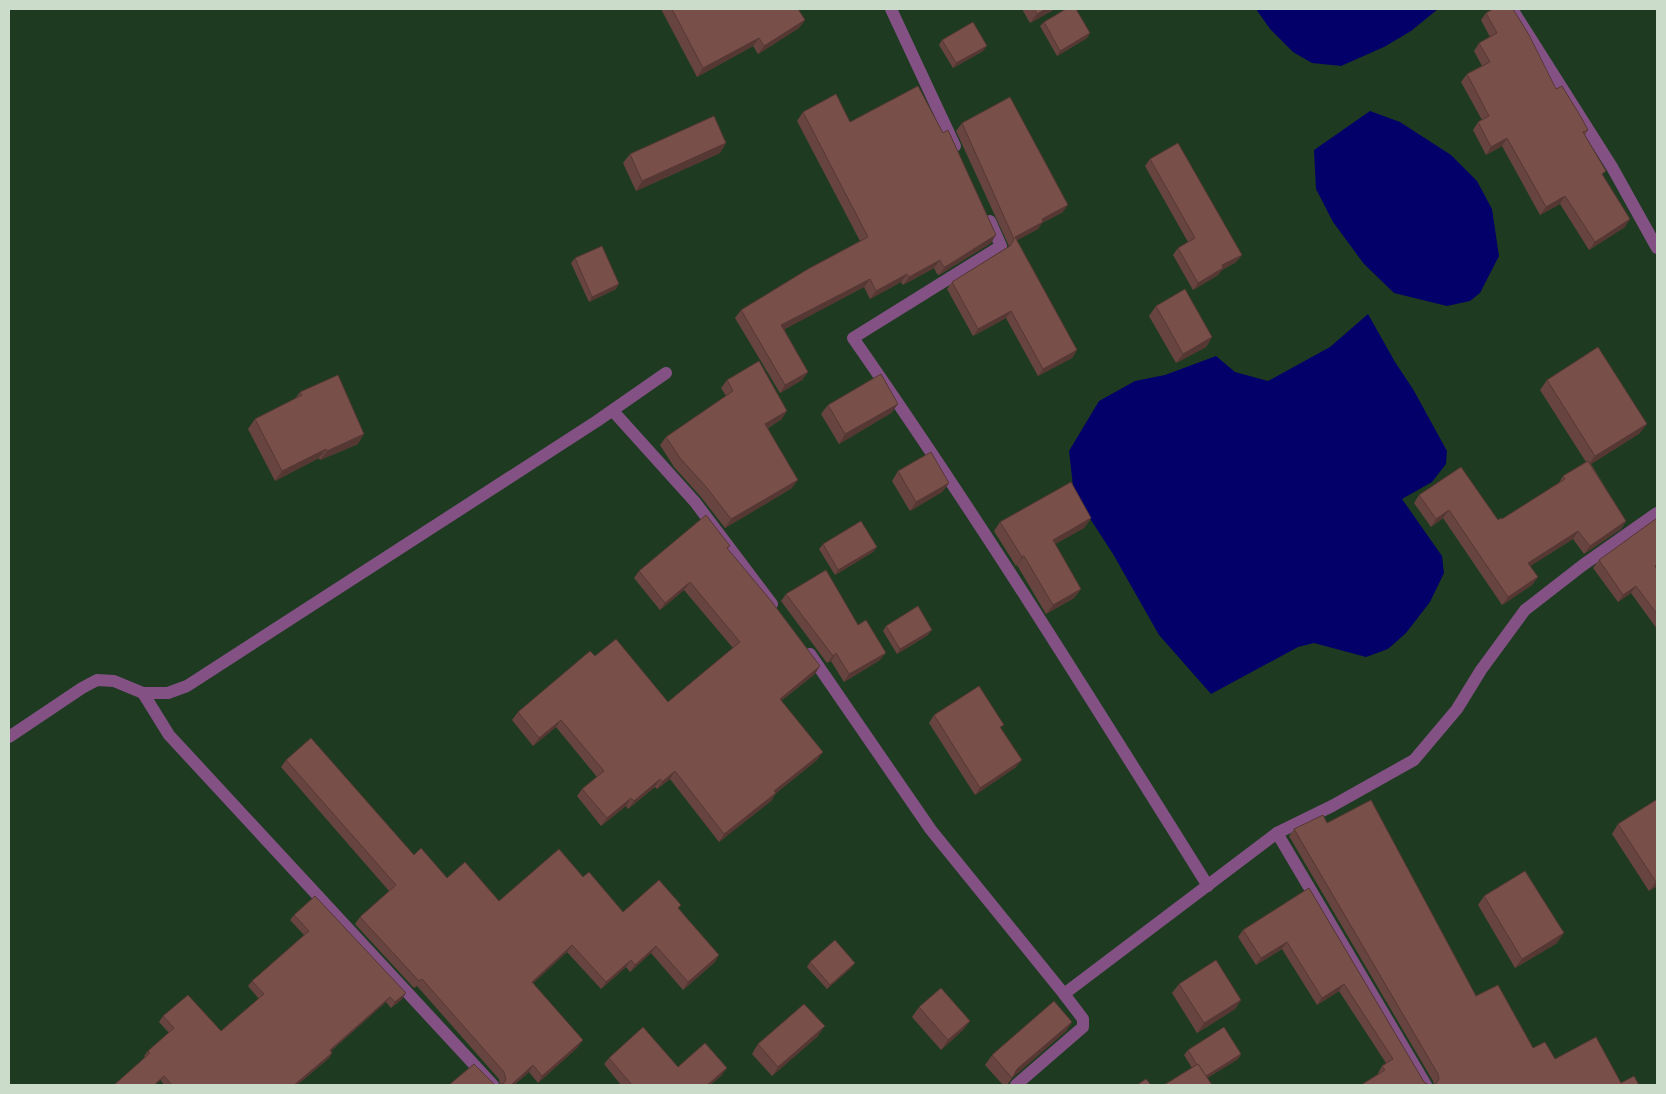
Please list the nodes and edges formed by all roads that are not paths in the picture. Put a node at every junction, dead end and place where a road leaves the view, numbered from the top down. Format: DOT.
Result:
graph roads {
  1 [pos="891,9"];
  2 [pos="1512,9"];
  3 [pos="960,158"];
  4 [pos="985,211"];
  5 [pos="1657,248"];
  6 [pos="666,373"];
  7 [pos="613,410"];
  8 [pos="1657,513"];
  9 [pos="780,613"];
  10 [pos="804,645"];
  11 [pos="143,693"];
  12 [pos="9,737"];
  13 [pos="1277,833"];
  14 [pos="1208,886"];
  15 [pos="1064,994"];
  16 [pos="493,1085"];
  17 [pos="1016,1085"];
  18 [pos="1426,1085"];
  1 -- 3 [label="street"];
  2 -- 5 [label="street"];
  4 -- 14 [label="street"];
  6 -- 7 [label="street"];
  7 -- 9 [label="street"];
  7 -- 11 [label="street"];
  8 -- 13 [label="street"];
  10 -- 15 [label="street"];
  11 -- 12 [label="street"];
  11 -- 16 [label="street"];
  13 -- 14 [label="street"];
  13 -- 18 [label="street"];
  14 -- 15 [label="street"];
  15 -- 17 [label="street"];
}
